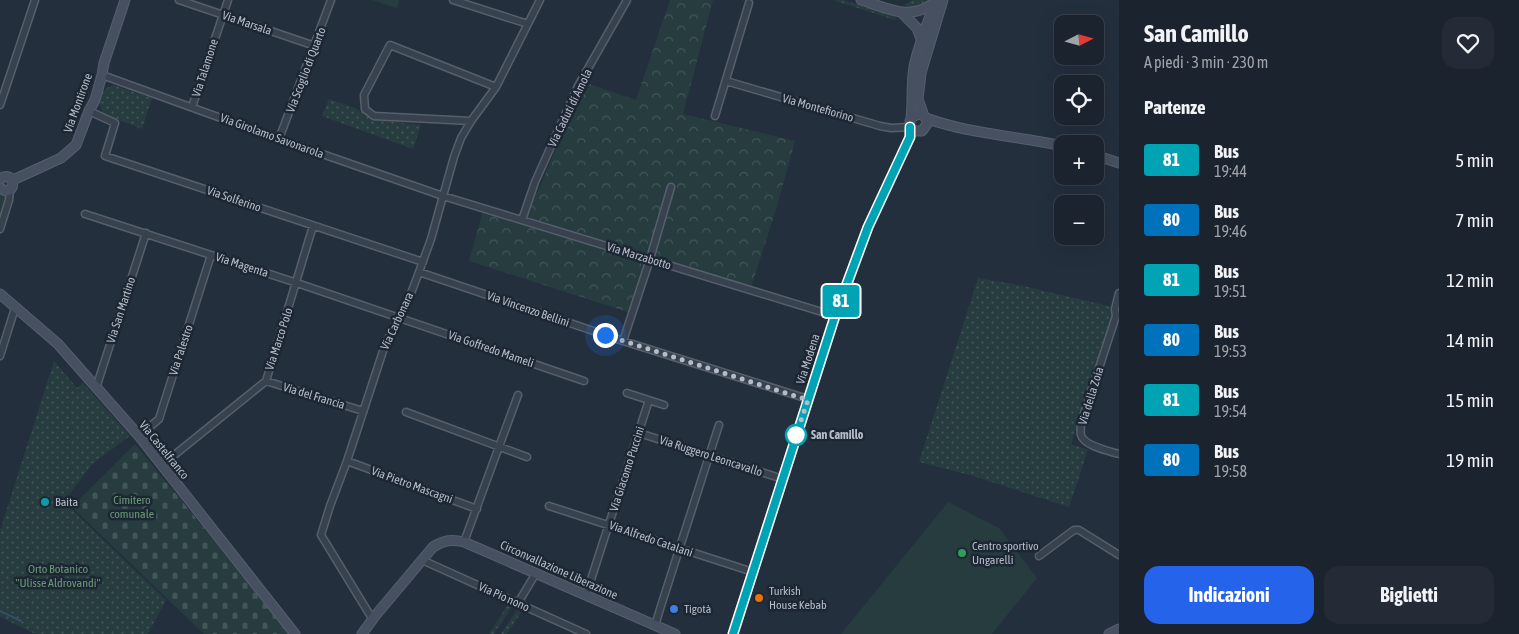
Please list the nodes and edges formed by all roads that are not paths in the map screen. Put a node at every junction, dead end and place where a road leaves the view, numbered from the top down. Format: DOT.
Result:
graph roads {
  1 [pos="35,0"];
  2 [pos="125,0"];
  3 [pos="179,0"];
  4 [pos="228,0"];
  5 [pos="332,0"];
  6 [pos="453,0"];
  7 [pos="540,0"];
  8 [pos="627,0"];
  9 [pos="861,0"];
  10 [pos="938,1"];
  11 [pos="749,3"];
  12 [pos="222,15"];
  13 [pos="911,17"];
  14 [pos="932,22"];
  15 [pos="528,24"];
  16 [pos="922,42"];
  17 [pos="315,46"];
  18 [pos="102,75"];
  19 [pos="726,81"];
  20 [pos="496,87"];
  21 [pos="918,96"];
  22 [pos="0,105"];
  23 [pos="192,107"];
  24 [pos="89,111"];
  25 [pos="716,116"];
  26 [pos="925,117"];
  27 [pos="471,120"];
  28 [pos="910,122"];
  29 [pos="936,122"];
  30 [pos="946,126"];
  31 [pos="922,130"];
  32 [pos="280,139"];
  33 [pos="1054,144"];
  34 [pos="1104,158"];
  35 [pos="1119,163"];
  36 [pos="897,166"];
  37 [pos="5,184"];
  38 [pos="671,187"];
  39 [pos="443,196"];
  40 [pos="84,214"];
  41 [pos="522,220"];
  42 [pos="313,226"];
  43 [pos="0,229"];
  44 [pos="146,233"];
  45 [pos="211,255"];
  46 [pos="650,259"];
  47 [pos="423,262"];
  48 [pos="419,272"];
  49 [pos="296,283"];
  50 [pos="1119,293"];
  51 [pos="0,294"];
  52 [pos="0,299"];
  53 [pos="13,306"];
  54 [pos="835,316"];
  55 [pos="1118,316"];
  56 [pos="398,318"];
  57 [pos="623,341"];
  58 [pos="0,356"];
  59 [pos="266,381"];
  60 [pos="584,381"];
  61 [pos="96,388"];
  62 [pos="627,393"];
  63 [pos="518,396"];
  64 [pos="649,400"];
  65 [pos="808,400"];
  66 [pos="664,405"];
  67 [pos="363,411"];
  68 [pos="406,412"];
  69 [pos="720,425"];
  70 [pos="639,433"];
  71 [pos="139,436"];
  72 [pos="500,447"];
  73 [pos="1119,454"];
  74 [pos="710,456"];
  75 [pos="527,457"];
  76 [pos="347,461"];
  77 [pos="162,466"];
  78 [pos="783,478"];
  79 [pos="549,506"];
  80 [pos="477,509"];
  81 [pos="608,525"];
  82 [pos="464,542"];
  83 [pos="679,549"];
  84 [pos="1119,555"];
  85 [pos="1039,556"];
  86 [pos="422,560"];
  87 [pos="753,572"];
  88 [pos="536,574"];
  89 [pos="586,595"];
  90 [pos="518,603"];
  91 [pos="373,620"];
  92 [pos="655,626"];
  93 [pos="1119,629"];
  94 [pos="663,632"];
  95 [pos="295,634"];
  96 [pos="362,634"];
  97 [pos="586,634"];
  98 [pos="675,634"];
  99 [pos="733,634"];
  100 [pos="1109,634"];
  1 -- 22 [label="street"];
  2 -- 18 [label="main road, Via Montirone"];
  3 -- 12 [label="street, Via Marsala"];
  4 -- 12 [label="street, Via Talamone"];
  5 -- 17 [label="street, Via Scoglio di Quarto"];
  6 -- 15 [label="street"];
  7 -- 15 [label="street, Via Carbonara"];
  8 -- 41 [label="street, Via Caduti di Amola"];
  9 -- 13 [label="main road"];
  10 -- 13 [label="main road"];
  10 -- 14 [label="main road, Via Modena"];
  11 -- 19 [label="street"];
  12 -- 17 [label="street, Via Marsala"];
  12 -- 23 [label="street, Via Talamone"];
  13 -- 14 [label="main road"];
  13 -- 16 [label="main road"];
  14 -- 16 [label="main road, Via Modena"];
  14 -- 21 [label="main road, Via Modena"];
  15 -- 20 [label="street, Via Carbonara"];
  16 -- 28 [label="main road, Via Modena"];
  17 -- 32 [label="street, Via Scoglio di Quarto"];
  18 -- 23 [label="street, Via Girolamo Savonarola"];
  18 -- 24 [label="main road, Via Montirone"];
  19 -- 25 [label="street"];
  19 -- 28 [label="street, Via Montefiorino"];
  20 -- 27 [label="street, Via Carbonara"];
  20 -- 27 [label="street"];
  21 -- 26 [label="main road"];
  21 -- 29 [label="main road"];
  23 -- 32 [label="street, Via Girolamo Savonarola"];
  24 -- 37 [label="main road, Via Montirone"];
  24 -- 42 [label="street, Via Solferino"];
  26 -- 28 [label="main road"];
  26 -- 29 [label="main road"];
  26 -- 31 [label="main road"];
  27 -- 39 [label="street, Via Carbonara"];
  28 -- 31 [label="main road"];
  28 -- 36 [label="main road, Via Modena"];
  29 -- 30 [label="main road"];
  30 -- 31 [label="main road"];
  30 -- 33 [label="main road"];
  31 -- 36 [label="main road"];
  32 -- 39 [label="street, Via Girolamo Savonarola"];
  34 -- 35 [label="main road"];
  36 -- 54 [label="main road, Via Modena"];
  37 -- 43 [label="street"];
  38 -- 46 [label="street"];
  39 -- 41 [label="street, Via Marzabotto"];
  39 -- 47 [label="street, Via Carbonara"];
  40 -- 44 [label="street, Via Magenta"];
  41 -- 46 [label="street, Via Marzabotto"];
  42 -- 47 [label="street, Via Solferino"];
  42 -- 49 [label="street, Via Marco Polo"];
  44 -- 45 [label="street, Via Magenta"];
  44 -- 61 [label="street, Via San Martino"];
  45 -- 49 [label="street, Via Magenta"];
  45 -- 71 [label="street, Via Palestro"];
  46 -- 54 [label="street, Via Marzabotto"];
  46 -- 57 [label="street"];
  47 -- 48 [label="street, Via Carbonara"];
  48 -- 56 [label="street, Via Carbonara"];
  48 -- 57 [label="street, Via Vincenzo Bellini"];
  49 -- 56 [label="street, Via Magenta"];
  49 -- 59 [label="street, Via Marco Polo"];
  50 -- 55 [label="street, Via della Zoia"];
  51 -- 53 [label="main road, Via Castelfranco"];
  52 -- 53 [label="main road"];
  53 -- 58 [label="street"];
  53 -- 61 [label="main road, Via Castelfranco"];
  54 -- 65 [label="main road, Via Modena"];
  55 -- 73 [label="street, Via della Zoia"];
  56 -- 60 [label="street, Via Goffredo Mameli"];
  56 -- 67 [label="street, Via Carbonara"];
  57 -- 65 [label="street, Via Vincenzo Bellini"];
  59 -- 67 [label="street, Via del Francia"];
  59 -- 77 [label="street, Via Marco Polo"];
  61 -- 71 [label="main road, Via Castelfranco"];
  62 -- 64 [label="street"];
  63 -- 72 [label="street"];
  64 -- 66 [label="street"];
  64 -- 70 [label="street, Via Giacomo Puccini"];
  65 -- 78 [label="main road, Via Modena"];
  67 -- 76 [label="street, Via Carbonara"];
  68 -- 72 [label="street"];
  69 -- 74 [label="street"];
  70 -- 74 [label="street, Via Ruggero Leoncavallo"];
  70 -- 81 [label="street, Via Giacomo Puccini"];
  71 -- 77 [label="main road, Via Castelfranco"];
  72 -- 75 [label="street"];
  72 -- 80 [label="street"];
  74 -- 78 [label="street, Via Ruggero Leoncavallo"];
  74 -- 83 [label="street"];
  76 -- 80 [label="street, Via Pietro Mascagni"];
  76 -- 91 [label="street, Via Carbonara"];
  77 -- 95 [label="main road, Via Castelfranco"];
  78 -- 87 [label="main road, Via Modena"];
  79 -- 81 [label="street, Via Alfredo Catalani"];
  80 -- 82 [label="street"];
  81 -- 83 [label="street, Via Alfredo Catalani"];
  81 -- 89 [label="street, Via Giacomo Puccini"];
  82 -- 86 [label="main road, Circonvallazione Liberazione"];
  82 -- 88 [label="main road, Circonvallazione Liberazione"];
  83 -- 87 [label="street, Via Alfredo Catalani"];
  83 -- 92 [label="street"];
  84 -- 85 [label="street"];
  86 -- 90 [label="street, Via Pio nono"];
  86 -- 91 [label="main road"];
  87 -- 99 [label="main road, Via Modena"];
  88 -- 89 [label="main road, Circonvallazione Liberazione"];
  88 -- 90 [label="street"];
  89 -- 92 [label="main road, Circonvallazione Liberazione"];
  90 -- 97 [label="street, Via Pio nono"];
  91 -- 96 [label="main road"];
  92 -- 94 [label="main road, Circonvallazione Liberazione"];
  93 -- 100 [label="main road"];
  94 -- 98 [label="main road, Circonvallazione Liberazione"];
}
